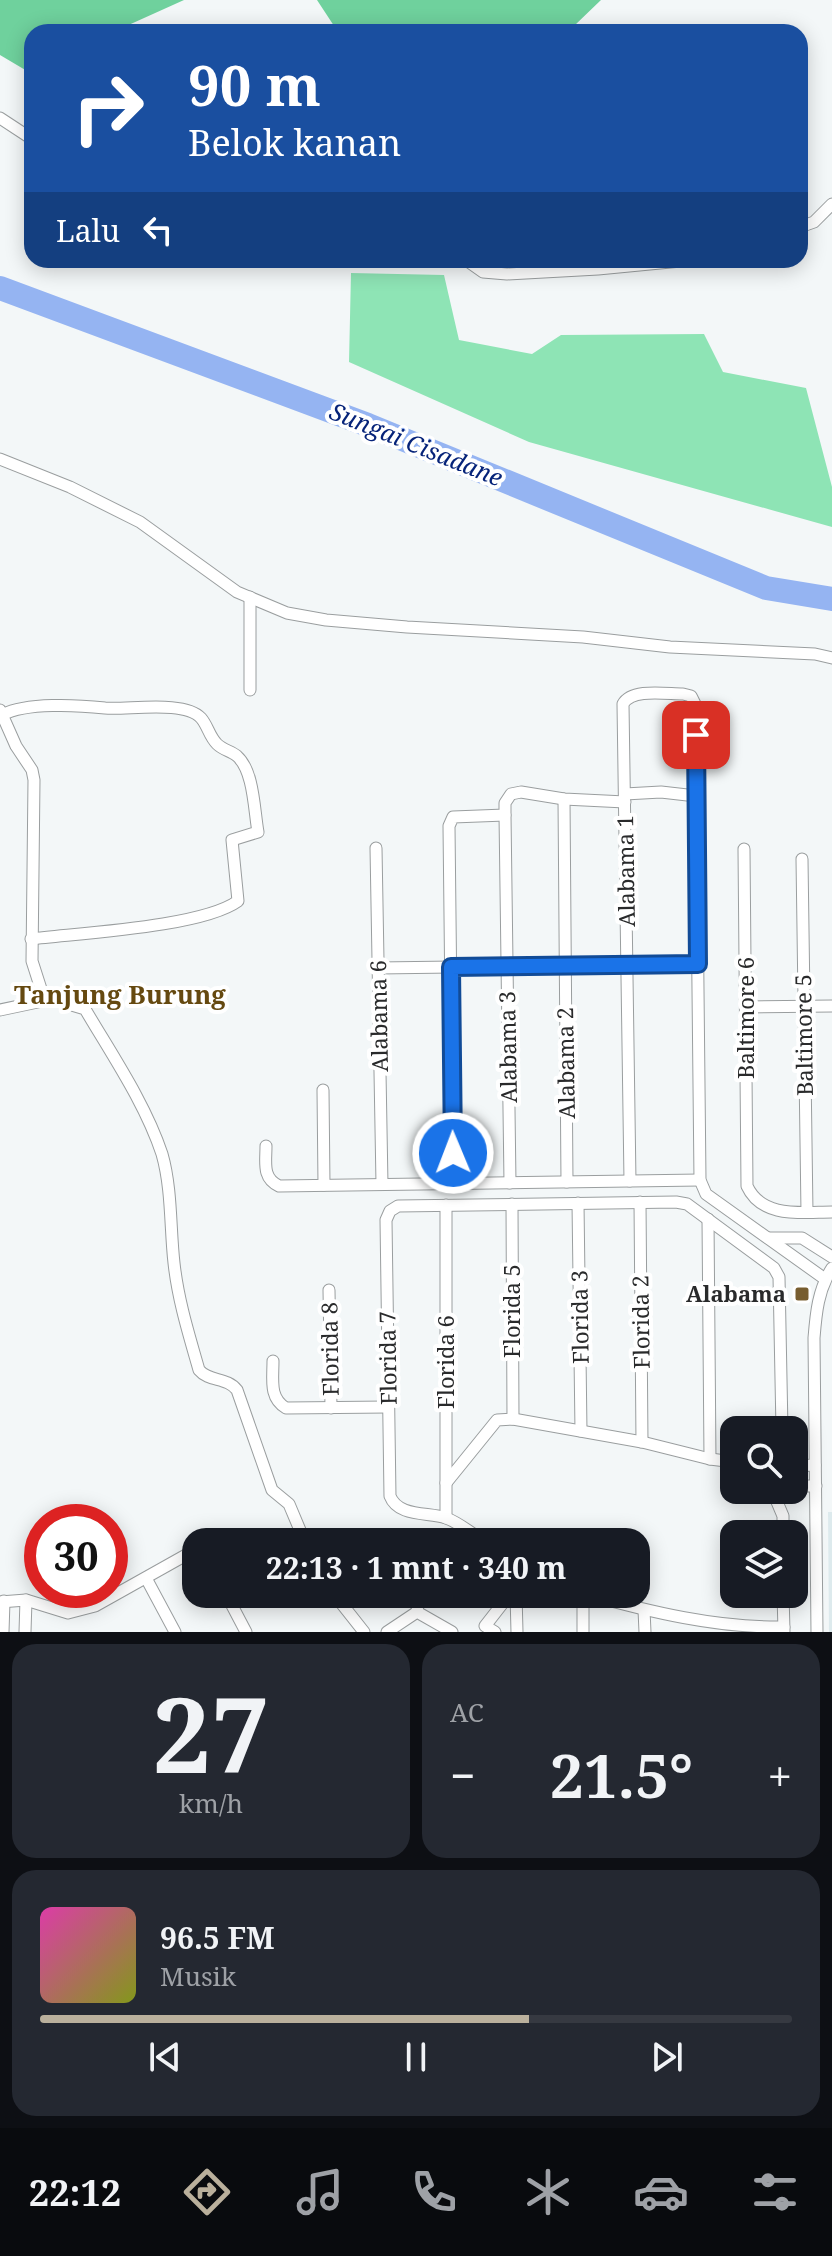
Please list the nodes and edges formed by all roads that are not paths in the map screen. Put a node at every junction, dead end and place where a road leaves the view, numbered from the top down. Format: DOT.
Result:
graph roads {
  1 [pos="0,118"];
  2 [pos="24,134"];
  3 [pos="832,204"];
  4 [pos="808,224"];
  5 [pos="477,268"];
  6 [pos="608,268"];
  7 [pos="0,459"];
  8 [pos="250,597"];
  9 [pos="832,658"];
  10 [pos="250,690"];
  11 [pos="1,713"];
  12 [pos="696,796"];
  13 [pos="625,798"];
  14 [pos="564,799"];
  15 [pos="505,815"];
  16 [pos="376,848"];
  17 [pos="744,849"];
  18 [pos="802,859"];
  19 [pos="31,939"];
  20 [pos="698,964"];
  21 [pos="627,965"];
  22 [pos="507,966"];
  23 [pos="565,966"];
  24 [pos="451,967"];
  25 [pos="378,968"];
  26 [pos="52,999"];
  27 [pos="804,1006"];
  28 [pos="832,1006"];
  29 [pos="746,1007"];
  30 [pos="0,1010"];
  31 [pos="323,1090"];
  32 [pos="266,1146"];
  33 [pos="700,1180"];
  34 [pos="630,1181"];
  35 [pos="567,1182"];
  36 [pos="453,1183"];
  37 [pos="510,1183"];
  38 [pos="382,1184"];
  39 [pos="324,1185"];
  40 [pos="640,1202"];
  41 [pos="578,1203"];
  42 [pos="512,1204"];
  43 [pos="446,1205"];
  44 [pos="807,1212"];
  45 [pos="832,1212"];
  46 [pos="708,1219"];
  47 [pos="767,1238"];
  48 [pos="832,1257"];
  49 [pos="829,1274"];
  50 [pos="329,1290"];
  51 [pos="273,1361"];
  52 [pos="388,1407"];
  53 [pos="331,1408"];
  54 [pos="782,1416"];
  55 [pos="513,1419"];
  56 [pos="581,1431"];
  57 [pos="642,1442"];
  58 [pos="710,1459"];
  59 [pos="720,1460"];
  60 [pos="808,1465"];
  61 [pos="815,1465"];
  62 [pos="446,1483"];
  63 [pos="808,1486"];
  64 [pos="816,1486"];
  65 [pos="446,1518"];
  66 [pos="299,1528"];
  67 [pos="462,1528"];
  68 [pos="182,1557"];
  69 [pos="146,1578"];
  70 [pos="128,1588"];
  71 [pos="24,1600"];
  72 [pos="2,1601"];
  73 [pos="26,1608"];
  74 [pos="52,1608"];
  75 [pos="87,1608"];
  76 [pos="233,1608"];
  77 [pos="345,1608"];
  78 [pos="417,1608"];
  79 [pos="501,1608"];
  80 [pos="514,1608"];
  81 [pos="584,1608"];
  82 [pos="636,1608"];
  83 [pos="783,1608"];
  84 [pos="644,1610"];
  85 [pos="417,1612"];
  86 [pos="712,1626"];
  87 [pos="784,1630"];
  88 [pos="3,1632"];
  89 [pos="25,1632"];
  90 [pos="175,1632"];
  91 [pos="246,1632"];
  92 [pos="364,1632"];
  93 [pos="387,1632"];
  94 [pos="452,1632"];
  95 [pos="495,1632"];
  96 [pos="517,1632"];
  97 [pos="583,1632"];
  98 [pos="645,1632"];
  99 [pos="817,1632"];
  1 -- 2 [label="street"];
  3 -- 4 [label="street"];
  5 -- 6 [label="street"];
  7 -- 8 [label="street"];
  8 -- 9 [label="street"];
  8 -- 10 [label="street"];
  11 -- 19 [label="street"];
  11 -- 19 [label="street"];
  12 -- 13 [label="street"];
  12 -- 13 [label="street, Alabama 1"];
  12 -- 20 [label="street"];
  13 -- 14 [label="street"];
  13 -- 21 [label="street, Alabama 1"];
  14 -- 15 [label="street"];
  14 -- 23 [label="street, Alabama 2"];
  15 -- 22 [label="street, Alabama 3"];
  15 -- 24 [label="street"];
  16 -- 25 [label="street, Alabama 6"];
  17 -- 29 [label="street, Baltimore 6"];
  18 -- 27 [label="street, Baltimore 5"];
  19 -- 26 [label="street"];
  20 -- 21 [label="street"];
  20 -- 33 [label="street"];
  21 -- 23 [label="street"];
  21 -- 34 [label="street, Alabama 1"];
  22 -- 23 [label="street"];
  22 -- 24 [label="street"];
  22 -- 37 [label="street, Alabama 3"];
  23 -- 35 [label="street, Alabama 2"];
  24 -- 25 [label="street"];
  24 -- 36 [label="street"];
  25 -- 38 [label="street, Alabama 6"];
  26 -- 30 [label="street"];
  26 -- 66 [label="street"];
  27 -- 28 [label="street"];
  27 -- 29 [label="street"];
  27 -- 44 [label="street, Baltimore 5"];
  29 -- 44 [label="street, Baltimore 6"];
  31 -- 39 [label="street"];
  32 -- 39 [label="street"];
  33 -- 34 [label="street"];
  33 -- 47 [label="street"];
  34 -- 35 [label="street"];
  35 -- 37 [label="street"];
  36 -- 37 [label="street"];
  36 -- 38 [label="street"];
  38 -- 39 [label="street"];
  40 -- 41 [label="street"];
  40 -- 46 [label="street"];
  40 -- 57 [label="street, Florida 2"];
  41 -- 42 [label="street"];
  41 -- 56 [label="street, Florida 3"];
  42 -- 43 [label="street"];
  42 -- 55 [label="street, Florida 5"];
  43 -- 52 [label="street, Florida 7"];
  43 -- 62 [label="street, Florida 6"];
  44 -- 45 [label="street"];
  46 -- 54 [label="street"];
  46 -- 58 [label="street"];
  47 -- 48 [label="street"];
  47 -- 49 [label="street"];
  49 -- 61 [label="street"];
  50 -- 53 [label="street, Florida 8"];
  51 -- 53 [label="street"];
  52 -- 53 [label="street"];
  52 -- 65 [label="street, Florida 7"];
  55 -- 56 [label="street"];
  55 -- 62 [label="street"];
  56 -- 57 [label="street"];
  57 -- 58 [label="street"];
  58 -- 59 [label="street"];
  60 -- 61 [label="street"];
  61 -- 64 [label="street"];
  62 -- 65 [label="street, Florida 6"];
  63 -- 64 [label="street"];
  64 -- 99 [label="street"];
  65 -- 67 [label="street"];
  68 -- 69 [label="street"];
  69 -- 70 [label="street"];
  69 -- 90 [label="street"];
  71 -- 72 [label="street"];
  72 -- 88 [label="street"];
  73 -- 89 [label="street"];
  74 -- 75 [label="street"];
  76 -- 91 [label="street"];
  77 -- 92 [label="street"];
  78 -- 85 [label="street"];
  79 -- 95 [label="street"];
  80 -- 96 [label="street"];
  81 -- 97 [label="street"];
  82 -- 84 [label="street"];
  83 -- 87 [label="street"];
  84 -- 86 [label="street"];
  84 -- 98 [label="street"];
  85 -- 93 [label="street"];
  85 -- 94 [label="street"];
  86 -- 87 [label="street"];
}
